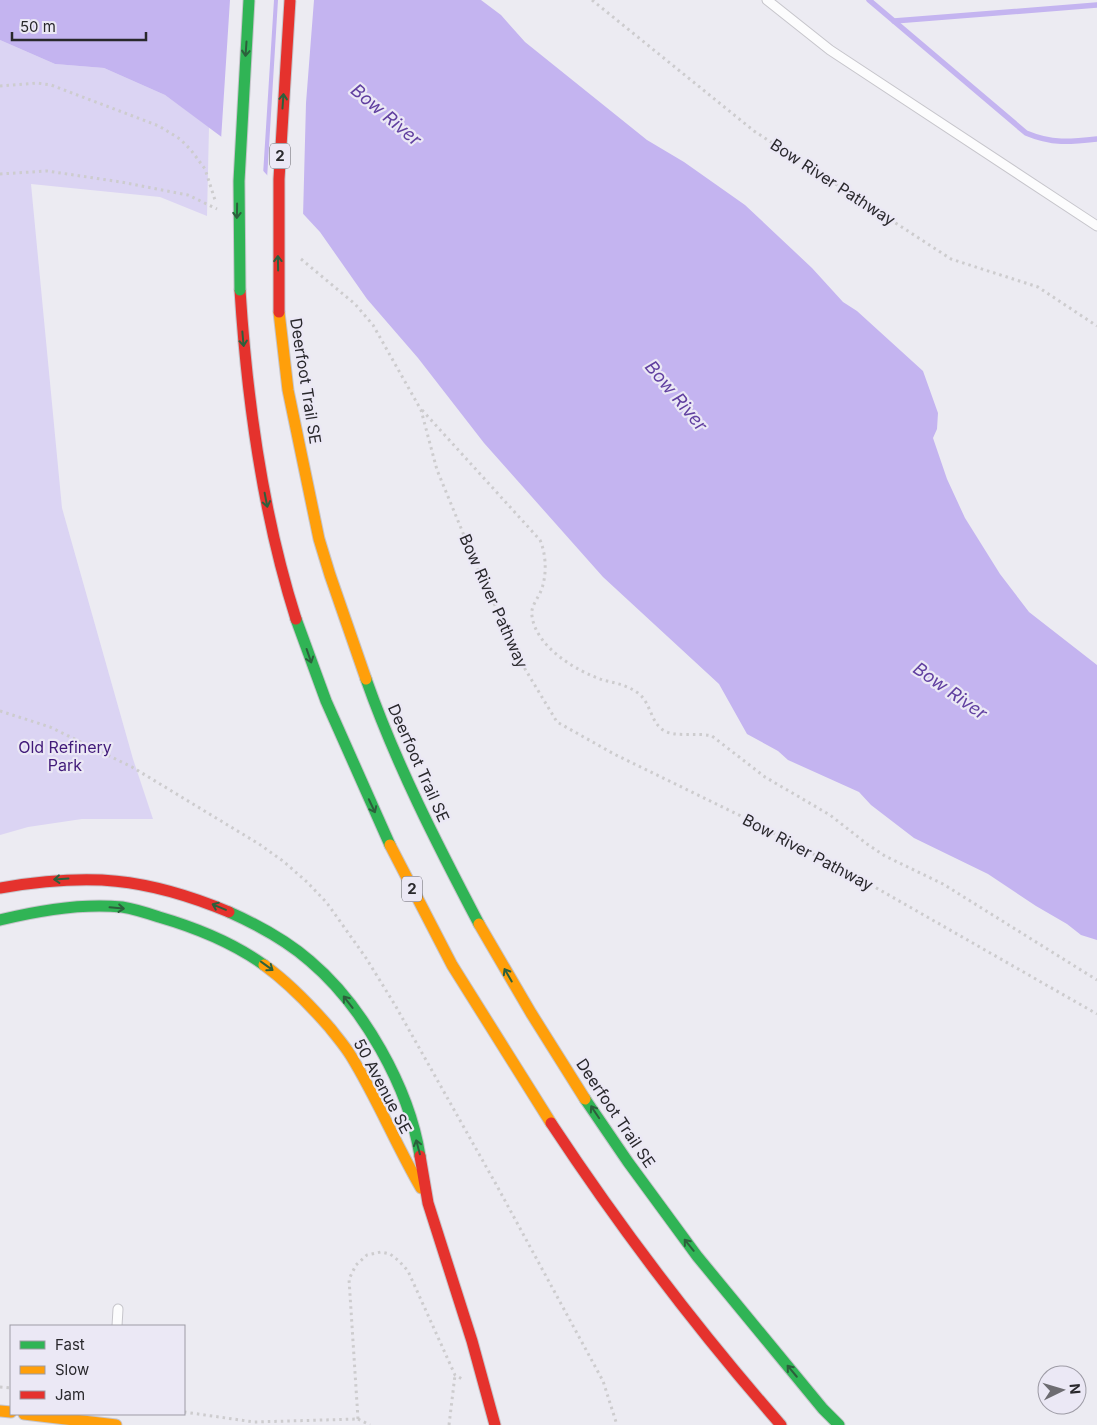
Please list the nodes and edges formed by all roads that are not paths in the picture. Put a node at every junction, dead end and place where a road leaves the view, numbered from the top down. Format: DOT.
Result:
graph roads {
  1 [pos="250,0"];
  2 [pos="290,0"];
  3 [pos="767,0"];
  4 [pos="1097,226"];
  5 [pos="0,888"];
  6 [pos="0,920"];
  7 [pos="426,1196"];
  8 [pos="118,1309"];
  9 [pos="116,1325"];
  10 [pos="37,1415"];
  11 [pos="112,1421"];
  12 [pos="494,1425"];
  13 [pos="780,1425"];
  14 [pos="839,1425"];
  1 -- 13 [label="main road, 2, one-way, bridge"];
  14 -- 2 [label="main road, Deerfoot Trail SE / 2, one-way, bridge"];
  3 -- 4 [label="lane"];
  7 -- 5 [label="main road, 50 Avenue SE, one-way"];
  6 -- 7 [label="main road, 50 Avenue SE, one-way"];
  7 -- 12 [label="main road, 50 Avenue SE"];
  8 -- 9 [label="lane"];
  10 -- 11 [label="main road"];
}
